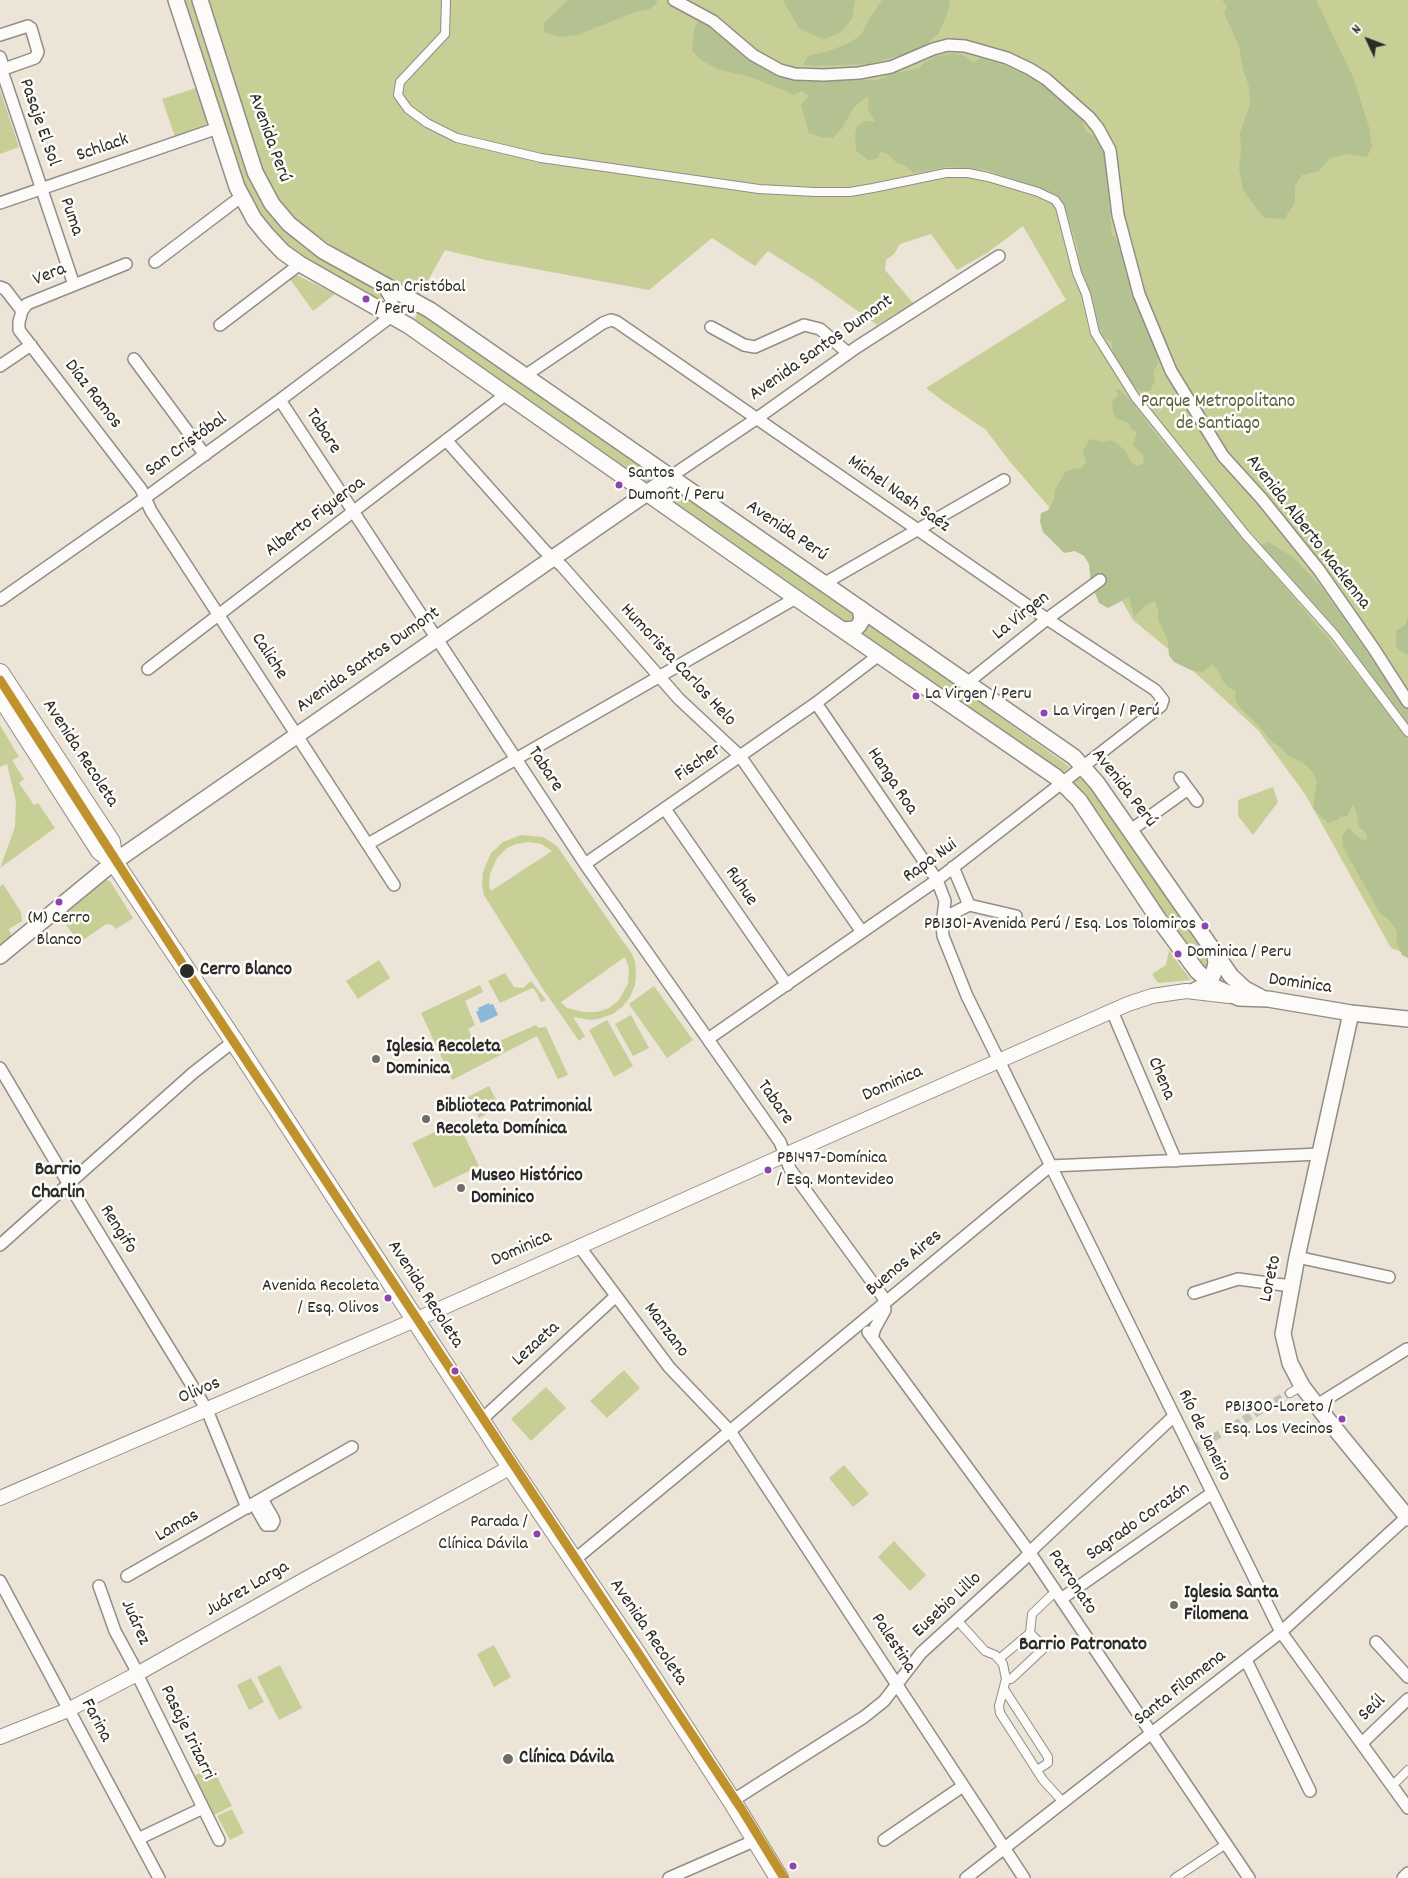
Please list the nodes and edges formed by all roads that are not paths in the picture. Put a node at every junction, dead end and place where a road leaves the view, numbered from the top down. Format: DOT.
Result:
graph roads {
  1 [pos="176,0"];
  2 [pos="200,0"];
  3 [pos="446,0"];
  4 [pos="674,0"];
  5 [pos="0,35"];
  6 [pos="0,57"];
  7 [pos="4,69"];
  8 [pos="218,128"];
  9 [pos="42,190"];
  10 [pos="242,196"];
  11 [pos="0,203"];
  12 [pos="999,256"];
  13 [pos="155,262"];
  14 [pos="126,264"];
  15 [pos="300,264"];
  16 [pos="382,284"];
  17 [pos="74,285"];
  18 [pos="0,287"];
  19 [pos="425,306"];
  20 [pos="22,311"];
  21 [pos="392,316"];
  22 [pos="220,325"];
  23 [pos="711,327"];
  24 [pos="31,345"];
  25 [pos="848,353"];
  26 [pos="134,359"];
  27 [pos="0,366"];
  28 [pos="526,375"];
  29 [pos="505,395"];
  30 [pos="280,400"];
  31 [pos="756,419"];
  32 [pos="446,440"];
  33 [pos="205,455"];
  34 [pos="670,477"];
  35 [pos="1004,480"];
  36 [pos="646,494"];
  37 [pos="145,498"];
  38 [pos="353,512"];
  39 [pos="918,530"];
  40 [pos="553,558"];
  41 [pos="1100,580"];
  42 [pos="824,583"];
  43 [pos="796,598"];
  44 [pos="0,600"];
  45 [pos="860,608"];
  46 [pos="219,614"];
  47 [pos="1047,619"];
  48 [pos="843,630"];
  49 [pos="437,639"];
  50 [pos="879,655"];
  51 [pos="148,668"];
  52 [pos="0,673"];
  53 [pos="660,677"];
  54 [pos="967,682"];
  55 [pos="0,695"];
  56 [pos="1163,700"];
  57 [pos="1408,702"];
  58 [pos="816,704"];
  59 [pos="1408,732"];
  60 [pos="297,735"];
  61 [pos="740,756"];
  62 [pos="516,759"];
  63 [pos="1083,766"];
  64 [pos="1180,778"];
  65 [pos="1062,782"];
  66 [pos="1188,788"];
  67 [pos="1197,801"];
  68 [pos="665,809"];
  69 [pos="1130,830"];
  70 [pos="368,844"];
  71 [pos="114,862"];
  72 [pos="585,864"];
  73 [pos="953,867"];
  74 [pos="936,880"];
  75 [pos="394,885"];
  76 [pos="969,905"];
  77 [pos="1016,916"];
  78 [pos="942,918"];
  79 [pos="862,932"];
  80 [pos="1214,950"];
  81 [pos="0,956"];
  82 [pos="1208,982"];
  83 [pos="787,984"];
  84 [pos="1194,991"];
  85 [pos="1232,996"];
  86 [pos="1268,1000"];
  87 [pos="1112,1011"];
  88 [pos="1351,1013"];
  89 [pos="1408,1019"];
  90 [pos="708,1039"];
  91 [pos="234,1041"];
  92 [pos="999,1060"];
  93 [pos="0,1068"];
  94 [pos="1320,1154"];
  95 [pos="785,1155"];
  96 [pos="1176,1161"];
  97 [pos="1050,1166"];
  98 [pos="68,1183"];
  99 [pos="0,1245"];
  100 [pos="579,1246"];
  101 [pos="1297,1257"];
  102 [pos="1389,1277"];
  103 [pos="1291,1286"];
  104 [pos="1194,1293"];
  105 [pos="616,1296"];
  106 [pos="885,1303"];
  107 [pos="415,1320"];
  108 [pos="861,1323"];
  109 [pos="872,1338"];
  110 [pos="1407,1349"];
  111 [pos="1316,1405"];
  112 [pos="207,1410"];
  113 [pos="1174,1416"];
  114 [pos="480,1421"];
  115 [pos="730,1431"];
  116 [pos="352,1447"];
  117 [pos="511,1467"];
  118 [pos="1212,1493"];
  119 [pos="0,1498"];
  120 [pos="254,1503"];
  121 [pos="1408,1517"];
  122 [pos="1030,1553"];
  123 [pos="572,1561"];
  124 [pos="127,1576"];
  125 [pos="0,1581"];
  126 [pos="99,1586"];
  127 [pos="1058,1595"];
  128 [pos="957,1620"];
  129 [pos="1281,1632"];
  130 [pos="1030,1633"];
  131 [pos="1376,1642"];
  132 [pos="1000,1659"];
  133 [pos="1246,1660"];
  134 [pos="137,1674"];
  135 [pos="1408,1677"];
  136 [pos="1006,1679"];
  137 [pos="898,1685"];
  138 [pos="1004,1689"];
  139 [pos="1408,1699"];
  140 [pos="68,1710"];
  141 [pos="1151,1734"];
  142 [pos="0,1737"];
  143 [pos="1362,1744"];
  144 [pos="1037,1770"];
  145 [pos="1408,1770"];
  146 [pos="964,1786"];
  147 [pos="1392,1786"];
  148 [pos="1310,1791"];
  149 [pos="732,1801"];
  150 [pos="1063,1802"];
  151 [pos="204,1808"];
  152 [pos="1408,1808"];
  153 [pos="138,1839"];
  154 [pos="220,1840"];
  155 [pos="756,1840"];
  156 [pos="884,1840"];
  157 [pos="1226,1844"];
  158 [pos="1004,1848"];
  159 [pos="1408,1873"];
  160 [pos="159,1878"];
  161 [pos="669,1878"];
  162 [pos="779,1878"];
  163 [pos="966,1878"];
  164 [pos="1024,1878"];
  165 [pos="1175,1878"];
  166 [pos="1248,1878"];
  167 [pos="1403,1878"];
  1 -- 8 [label="main road"];
  2 -- 16 [label="main road, Avenida Perú"];
  3 -- 59 [label="street"];
  4 -- 57 [label="street, Avenida Alberto Mackenna"];
  5 -- 7 [label="street"];
  6 -- 7 [label="street, Pasaje El Sol"];
  7 -- 9 [label="street, Pasaje El Sol"];
  8 -- 9 [label="street, Schlack"];
  8 -- 10 [label="main road"];
  9 -- 11 [label="street, Schlack"];
  9 -- 17 [label="street, Puma"];
  10 -- 13 [label="street"];
  10 -- 15 [label="main road"];
  12 -- 25 [label="street, Avenida Santos Dumont"];
  14 -- 17 [label="street, Vera"];
  15 -- 21 [label="main road"];
  15 -- 22 [label="street"];
  16 -- 19 [label="main road, Avenida Perú"];
  16 -- 21 [label="street"];
  17 -- 20 [label="street, Vera"];
  18 -- 20 [label="street, Vera"];
  19 -- 21 [label="street, San Cristóbal"];
  19 -- 28 [label="main road, Avenida Perú"];
  20 -- 24 [label="street, Díaz Ramos"];
  21 -- 29 [label="main road"];
  21 -- 30 [label="street, San Cristóbal"];
  23 -- 25 [label="street"];
  24 -- 27 [label="street"];
  24 -- 37 [label="street, Díaz Ramos"];
  25 -- 31 [label="street, Avenida Santos Dumont"];
  26 -- 33 [label="street"];
  28 -- 31 [label="street, Michel Nash Saéz"];
  28 -- 34 [label="main road, Avenida Perú"];
  29 -- 32 [label="street, Alberto Figueroa"];
  29 -- 36 [label="main road"];
  30 -- 33 [label="street, San Cristóbal"];
  30 -- 38 [label="street, Tabare"];
  31 -- 34 [label="street, Avenida Santos Dumont"];
  31 -- 39 [label="street, Michel Nash Saéz"];
  32 -- 38 [label="street, Alberto Figueroa"];
  32 -- 40 [label="street, Humorista Carlos Helo"];
  33 -- 37 [label="street, San Cristóbal"];
  34 -- 36 [label="main road, Avenida Santos Dumont"];
  34 -- 42 [label="main road, Avenida Perú"];
  35 -- 39 [label="street"];
  36 -- 40 [label="main road, Avenida Santos Dumont"];
  36 -- 43 [label="main road"];
  37 -- 44 [label="street, San Cristóbal"];
  37 -- 46 [label="street, Caliche"];
  38 -- 46 [label="street, Alberto Figueroa"];
  38 -- 49 [label="street, Tabare"];
  39 -- 42 [label="street"];
  39 -- 47 [label="street, Michel Nash Saéz"];
  40 -- 49 [label="main road, Avenida Santos Dumont"];
  40 -- 53 [label="street, Humorista Carlos Helo"];
  41 -- 47 [label="street, La Virgen"];
  42 -- 45 [label="main road, Avenida Perú"];
  43 -- 48 [label="main road"];
  43 -- 53 [label="street"];
  45 -- 48 [label="main road"];
  45 -- 54 [label="main road, Avenida Perú"];
  46 -- 51 [label="street, Alberto Figueroa"];
  46 -- 60 [label="street, Caliche"];
  47 -- 54 [label="street, La Virgen"];
  47 -- 56 [label="street, Michel Nash Saéz"];
  48 -- 50 [label="main road"];
  49 -- 60 [label="main road, Avenida Santos Dumont"];
  49 -- 62 [label="street, Tabare"];
  50 -- 58 [label="street, Fischer"];
  50 -- 65 [label="main road"];
  52 -- 71 [label="main road, Avenida Recoleta"];
  53 -- 61 [label="street, Humorista Carlos Helo"];
  53 -- 62 [label="street"];
  54 -- 63 [label="main road, Avenida Perú"];
  55 -- 71 [label="main road, Avenida Recoleta"];
  56 -- 63 [label="street, Rapa Nui"];
  58 -- 61 [label="street, Fischer"];
  58 -- 74 [label="street, Hanga Roa"];
  60 -- 70 [label="street, Caliche"];
  60 -- 71 [label="main road, Avenida Santos Dumont"];
  61 -- 68 [label="street, Fischer"];
  61 -- 79 [label="street, Humorista Carlos Helo"];
  62 -- 70 [label="street"];
  62 -- 72 [label="street, Tabare"];
  63 -- 65 [label="street, Rapa Nui"];
  63 -- 69 [label="main road, Avenida Perú"];
  64 -- 66 [label="street"];
  65 -- 73 [label="street, Rapa Nui"];
  65 -- 82 [label="main road"];
  66 -- 67 [label="street"];
  66 -- 69 [label="street"];
  68 -- 72 [label="street, Fischer"];
  68 -- 83 [label="street, Ruhue"];
  69 -- 80 [label="main road, Avenida Perú"];
  70 -- 75 [label="street, Caliche"];
  71 -- 81 [label="main road, Avenida Santos Dumont"];
  71 -- 91 [label="main road, Avenida Recoleta"];
  72 -- 90 [label="street, Tabare"];
  73 -- 74 [label="street, Rapa Nui"];
  73 -- 76 [label="street"];
  74 -- 78 [label="street"];
  74 -- 79 [label="street, Rapa Nui"];
  76 -- 77 [label="street"];
  76 -- 78 [label="street"];
  78 -- 92 [label="street"];
  79 -- 83 [label="street, Rapa Nui"];
  80 -- 82 [label="main road"];
  80 -- 86 [label="main road, Avenida Perú"];
  82 -- 84 [label="main road"];
  82 -- 85 [label="main road"];
  83 -- 90 [label="street, Rapa Nui"];
  84 -- 85 [label="street, Dominica"];
  84 -- 87 [label="street, Dominica"];
  85 -- 86 [label="main road, Dominica"];
  86 -- 88 [label="main road, Dominica"];
  87 -- 92 [label="street, Dominica"];
  87 -- 96 [label="street, Chena"];
  88 -- 89 [label="main road, Dominica"];
  88 -- 94 [label="main road, Loreto"];
  90 -- 95 [label="street, Tabare"];
  91 -- 98 [label="street"];
  91 -- 107 [label="main road, Avenida Recoleta"];
  92 -- 95 [label="street, Dominica"];
  92 -- 97 [label="street, Río de Janeiro"];
  93 -- 98 [label="street, Rengifo"];
  94 -- 96 [label="street"];
  94 -- 101 [label="main road, Loreto"];
  95 -- 100 [label="street, Dominica"];
  95 -- 106 [label="street, Tabare"];
  96 -- 97 [label="street"];
  97 -- 106 [label="street, Buenos Aires"];
  97 -- 113 [label="street, Río de Janeiro"];
  98 -- 99 [label="street"];
  98 -- 112 [label="street, Rengifo"];
  100 -- 105 [label="street, Manzano"];
  100 -- 107 [label="street, Dominica"];
  101 -- 102 [label="street"];
  101 -- 103 [label="main road, Loreto"];
  103 -- 104 [label="street"];
  103 -- 111 [label="main road, Loreto"];
  105 -- 114 [label="street, Lezaeta"];
  105 -- 115 [label="street, Manzano"];
  106 -- 108 [label="street, Buenos Aires"];
  106 -- 109 [label="street"];
  107 -- 112 [label="street, Olivos"];
  107 -- 114 [label="main road, Avenida Recoleta"];
  108 -- 109 [label="street, Patronato"];
  108 -- 115 [label="street, Buenos Aires"];
  109 -- 122 [label="street, Patronato"];
  110 -- 111 [label="street"];
  111 -- 121 [label="main road, Loreto"];
  112 -- 119 [label="street, Olivos"];
  112 -- 120 [label="street"];
  113 -- 118 [label="street, Río de Janeiro"];
  113 -- 122 [label="street, Eusebio Lillo"];
  114 -- 117 [label="main road, Avenida Recoleta"];
  115 -- 123 [label="street, Buenos Aires"];
  115 -- 137 [label="street, Palestina"];
  116 -- 120 [label="street, Lamas"];
  117 -- 123 [label="main road, Avenida Recoleta"];
  117 -- 134 [label="street, Juárez Larga"];
  118 -- 127 [label="street, Sagrado Corazón"];
  118 -- 129 [label="street, Río de Janeiro"];
  120 -- 124 [label="street, Lamas"];
  121 -- 129 [label="street, Santa Filomena"];
  122 -- 127 [label="street, Patronato"];
  122 -- 128 [label="street, Eusebio Lillo"];
  123 -- 149 [label="main road, Avenida Recoleta"];
  125 -- 140 [label="street, Farina"];
  126 -- 134 [label="street, Juárez"];
  127 -- 130 [label="street"];
  127 -- 141 [label="street, Patronato"];
  128 -- 132 [label="street"];
  128 -- 137 [label="street, Eusebio Lillo"];
  129 -- 133 [label="street, Santa Filomena"];
  129 -- 143 [label="street, Río de Janeiro"];
  130 -- 132 [label="street"];
  130 -- 136 [label="street"];
  131 -- 135 [label="street"];
  132 -- 136 [label="street"];
  133 -- 141 [label="street, Santa Filomena"];
  133 -- 148 [label="street"];
  134 -- 140 [label="street, Juárez Larga"];
  134 -- 151 [label="street, Pasaje Irizarri"];
  136 -- 138 [label="street"];
  137 -- 146 [label="street, Palestina"];
  137 -- 149 [label="street, Eusebio Lillo"];
  138 -- 144 [label="street"];
  138 -- 144 [label="street"];
  139 -- 143 [label="street, Seúl"];
  140 -- 142 [label="street, Juárez Larga"];
  140 -- 153 [label="street, Farina"];
  141 -- 150 [label="street, Santa Filomena"];
  141 -- 157 [label="street, Patronato"];
  143 -- 147 [label="street, Río de Janeiro"];
  144 -- 150 [label="street"];
  145 -- 147 [label="street"];
  146 -- 156 [label="street"];
  146 -- 158 [label="street, Palestina"];
  147 -- 152 [label="street, Río de Janeiro"];
  149 -- 155 [label="main road, Avenida Recoleta"];
  150 -- 158 [label="street, Santa Filomena"];
  151 -- 153 [label="street, Pasaje Irizarri"];
  151 -- 154 [label="street, Pasaje Irizarri"];
  153 -- 160 [label="street, Farina"];
  155 -- 161 [label="street"];
  155 -- 162 [label="main road, Avenida Recoleta"];
  157 -- 165 [label="street"];
  157 -- 166 [label="street, Patronato"];
  158 -- 163 [label="street, Santa Filomena"];
  158 -- 164 [label="street, Palestina"];
  159 -- 167 [label="street"];
}
